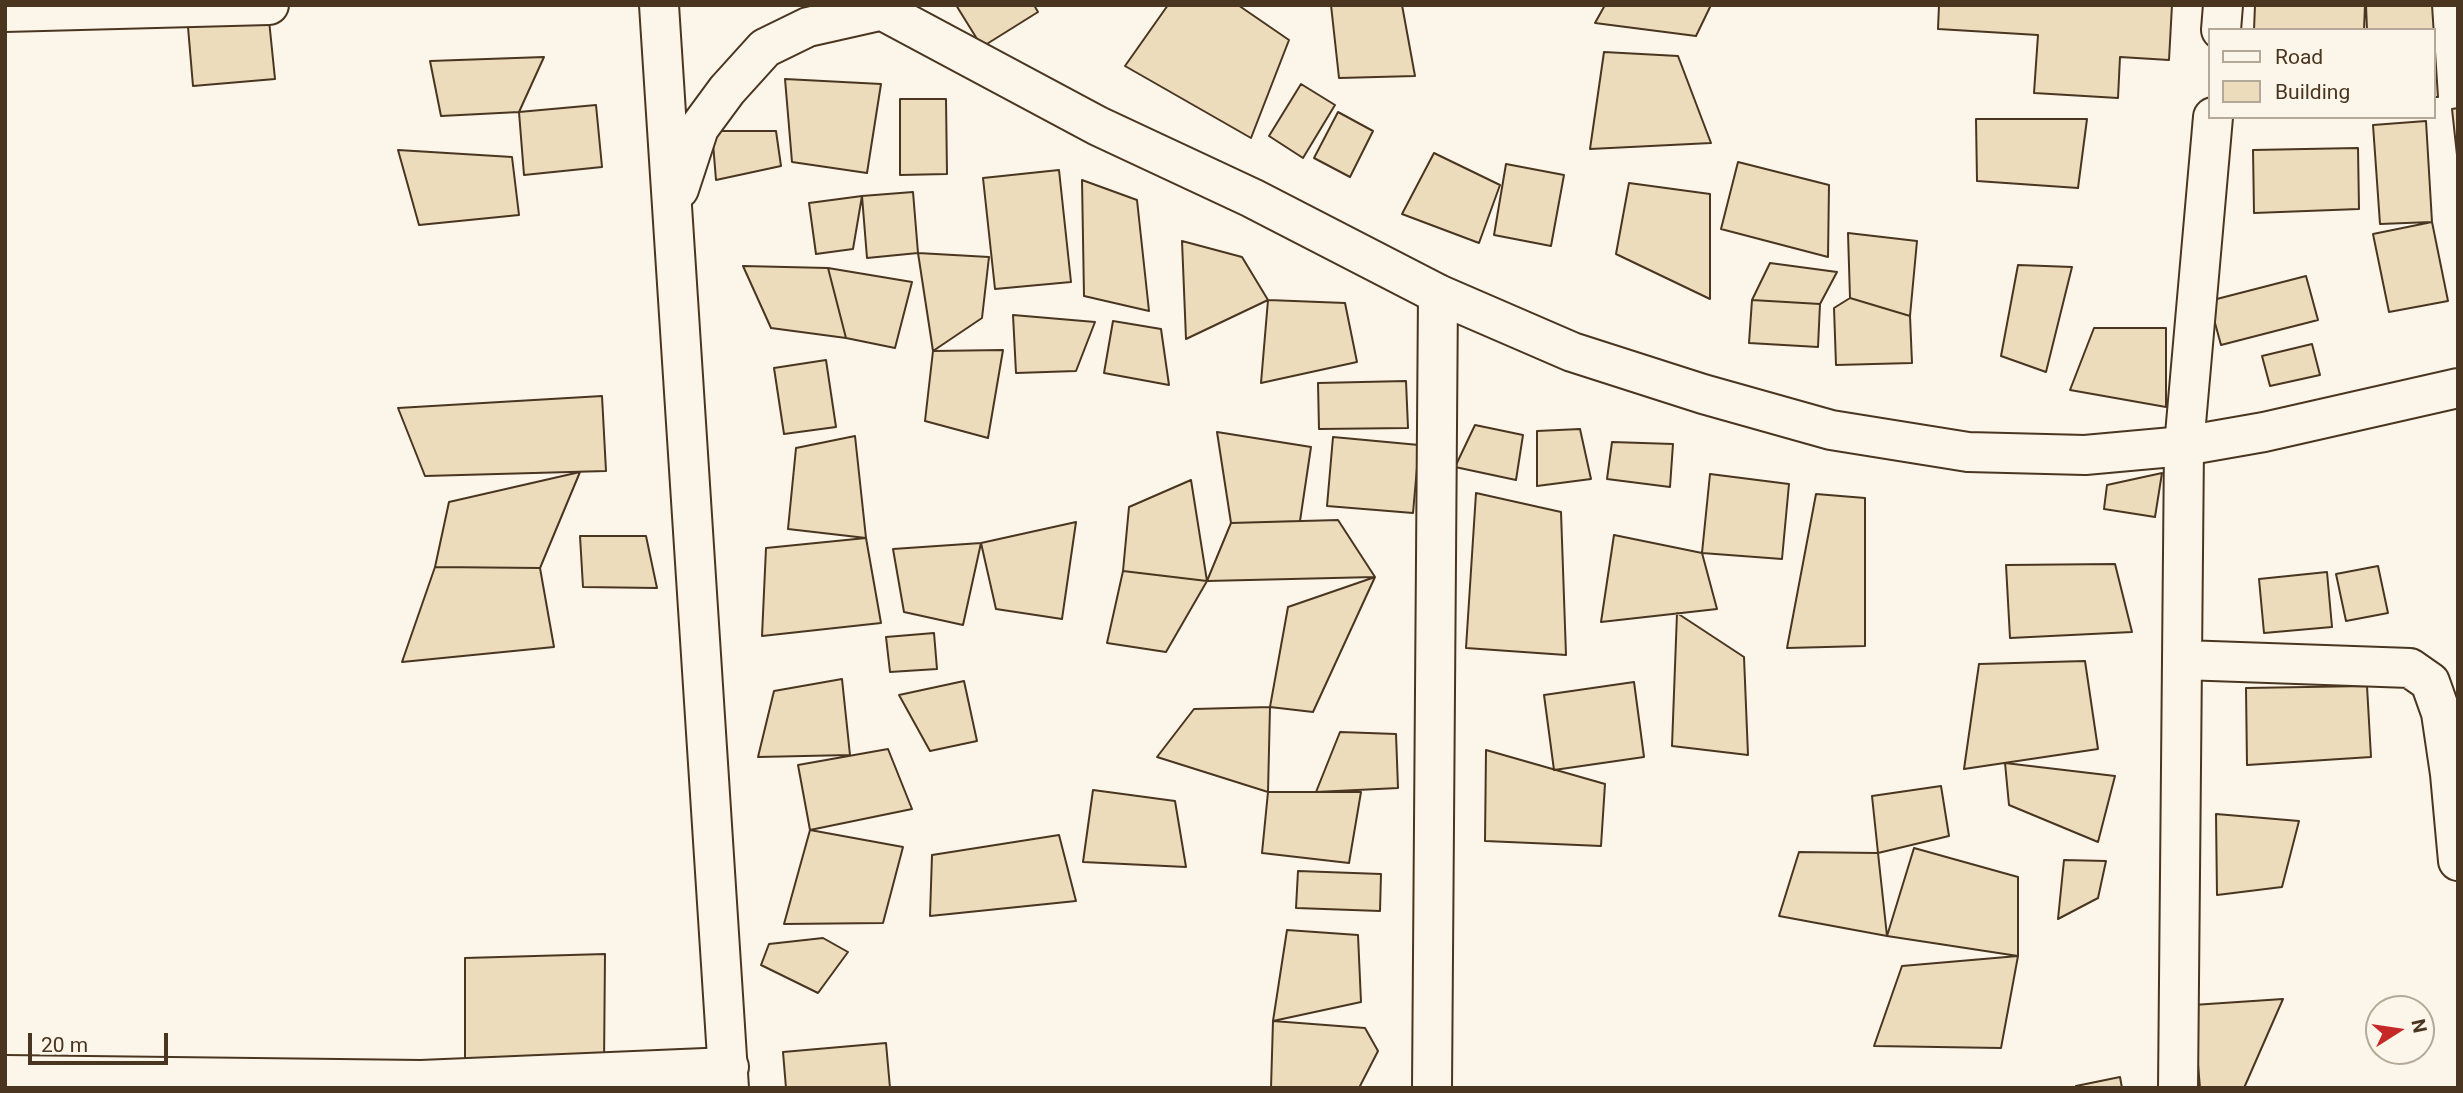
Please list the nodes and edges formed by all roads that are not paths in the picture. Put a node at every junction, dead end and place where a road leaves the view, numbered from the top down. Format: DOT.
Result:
graph roads {
  1 [pos="269,5"];
  2 [pos="659,5"];
  3 [pos="2223,5"];
  4 [pos="876,8"];
  5 [pos="5,12"];
  6 [pos="2221,28"];
  7 [pos="2213,119"];
  8 [pos="673,206"];
  9 [pos="1438,293"];
  10 [pos="2458,388"];
  11 [pos="2184,446"];
  12 [pos="2183,660"];
  13 [pos="2454,774"];
  14 [pos="2458,860"];
  15 [pos="5,1075"];
  16 [pos="729,1077"];
  17 [pos="1432,1088"];
  18 [pos="2178,1088"];
  1 -- 5 [label="street"];
  2 -- 8 [label="street"];
  3 -- 6 [label="street"];
  4 -- 8 [label="street"];
  4 -- 9 [label="street"];
  7 -- 11 [label="street"];
  8 -- 16 [label="street"];
  9 -- 11 [label="street"];
  9 -- 17 [label="street"];
  10 -- 11 [label="street"];
  11 -- 12 [label="street"];
  12 -- 13 [label="street"];
  12 -- 18 [label="street"];
  13 -- 14 [label="street"];
  15 -- 16 [label="street"];
}
